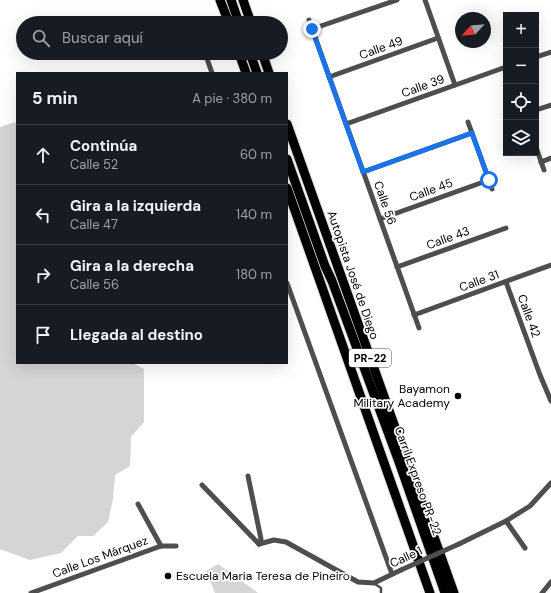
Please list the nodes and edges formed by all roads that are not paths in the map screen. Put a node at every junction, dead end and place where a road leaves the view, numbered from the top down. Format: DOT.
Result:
graph roads {
  1 [pos="220,0"];
  2 [pos="231,0"];
  3 [pos="243,0"];
  4 [pos="397,0"];
  5 [pos="425,0"];
  6 [pos="226,16"];
  7 [pos="237,16"];
  8 [pos="249,16"];
  9 [pos="309,20"];
  10 [pos="312,29"];
  11 [pos="438,38"];
  12 [pos="551,52"];
  13 [pos="539,56"];
  14 [pos="207,60"];
  15 [pos="241,60"];
  16 [pos="252,60"];
  17 [pos="264,60"];
  18 [pos="503,69"];
  19 [pos="212,72"];
  20 [pos="246,72"];
  21 [pos="257,72"];
  22 [pos="269,72"];
  23 [pos="329,77"];
  24 [pos="455,86"];
  25 [pos="551,105"];
  26 [pos="539,109"];
  27 [pos="468,122"];
  28 [pos="346,124"];
  29 [pos="288,127"];
  30 [pos="472,133"];
  31 [pos="539,156"];
  32 [pos="551,158"];
  33 [pos="288,162"];
  34 [pos="541,162"];
  35 [pos="544,170"];
  36 [pos="363,172"];
  37 [pos="489,180"];
  38 [pos="492,189"];
  39 [pos="288,191"];
  40 [pos="380,219"];
  41 [pos="506,228"];
  42 [pos="325,266"];
  43 [pos="551,266"];
  44 [pos="397,267"];
  45 [pos="506,282"];
  46 [pos="288,287"];
  47 [pos="414,315"];
  48 [pos="418,328"];
  49 [pos="551,401"];
  50 [pos="248,476"];
  51 [pos="551,483"];
  52 [pos="202,485"];
  53 [pos="138,504"];
  54 [pos="506,521"];
  55 [pos="259,544"];
  56 [pos="161,546"];
  57 [pos="176,546"];
  58 [pos="525,548"];
  59 [pos="392,574"];
  60 [pos="551,582"];
  61 [pos="374,583"];
  62 [pos="32,593"];
  63 [pos="381,593"];
  64 [pos="430,593"];
  65 [pos="439,593"];
  66 [pos="446,593"];
  67 [pos="454,593"];
  68 [pos="542,593"];
  1 -- 6 [label="highway"];
  2 -- 7 [label="highway"];
  3 -- 8 [label="highway"];
  4 -- 10 [label="street"];
  5 -- 11 [label="street"];
  9 -- 10 [label="street, Calle 56"];
  10 -- 23 [label="street, Calle 56"];
  11 -- 23 [label="street, Calle 49"];
  11 -- 24 [label="street"];
  12 -- 13 [label="street"];
  14 -- 19 [label="street"];
  15 -- 20 [label="highway"];
  16 -- 21 [label="highway"];
  17 -- 22 [label="highway"];
  18 -- 24 [label="street, Calle 39"];
  23 -- 28 [label="street, Calle 56"];
  24 -- 28 [label="street, Calle 39"];
  25 -- 26 [label="street"];
  27 -- 30 [label="street"];
  28 -- 36 [label="street, Calle 56"];
  29 -- 67 [label="highway, Autopista José de Diego / PR-22"];
  30 -- 36 [label="street"];
  30 -- 37 [label="street"];
  31 -- 34 [label="street"];
  32 -- 34 [label="street"];
  33 -- 42 [label="highway, Carril Expreso PR-22"];
  34 -- 35 [label="street"];
  36 -- 40 [label="street, Calle 56"];
  37 -- 38 [label="street"];
  37 -- 40 [label="street, Calle 45"];
  39 -- 64 [label="highway, PR-22"];
  40 -- 44 [label="street, Calle 56"];
  41 -- 44 [label="street, Calle 43"];
  42 -- 65 [label="highway, Carril Expreso PR-22"];
  42 -- 66 [label="highway, Carril Expreso PR-22"];
  43 -- 45 [label="street, Calle 31"];
  44 -- 47 [label="street, Calle 56"];
  45 -- 47 [label="street, Calle 31"];
  45 -- 49 [label="street, Calle 42"];
  46 -- 59 [label="street"];
  47 -- 48 [label="street, Calle 56"];
  50 -- 55 [label="street"];
  51 -- 54 [label="street, Calle 1"];
  52 -- 55 [label="street"];
  53 -- 56 [label="street"];
  54 -- 58 [label="street"];
  54 -- 59 [label="street, Calle 1, bridge"];
  55 -- 61 [label="street"];
  56 -- 57 [label="street, Calle Los Márquez"];
  56 -- 62 [label="street, Calle Los Márquez"];
  59 -- 61 [label="street, Calle 1"];
  60 -- 68 [label="street"];
  61 -- 63 [label="lane"];
}
